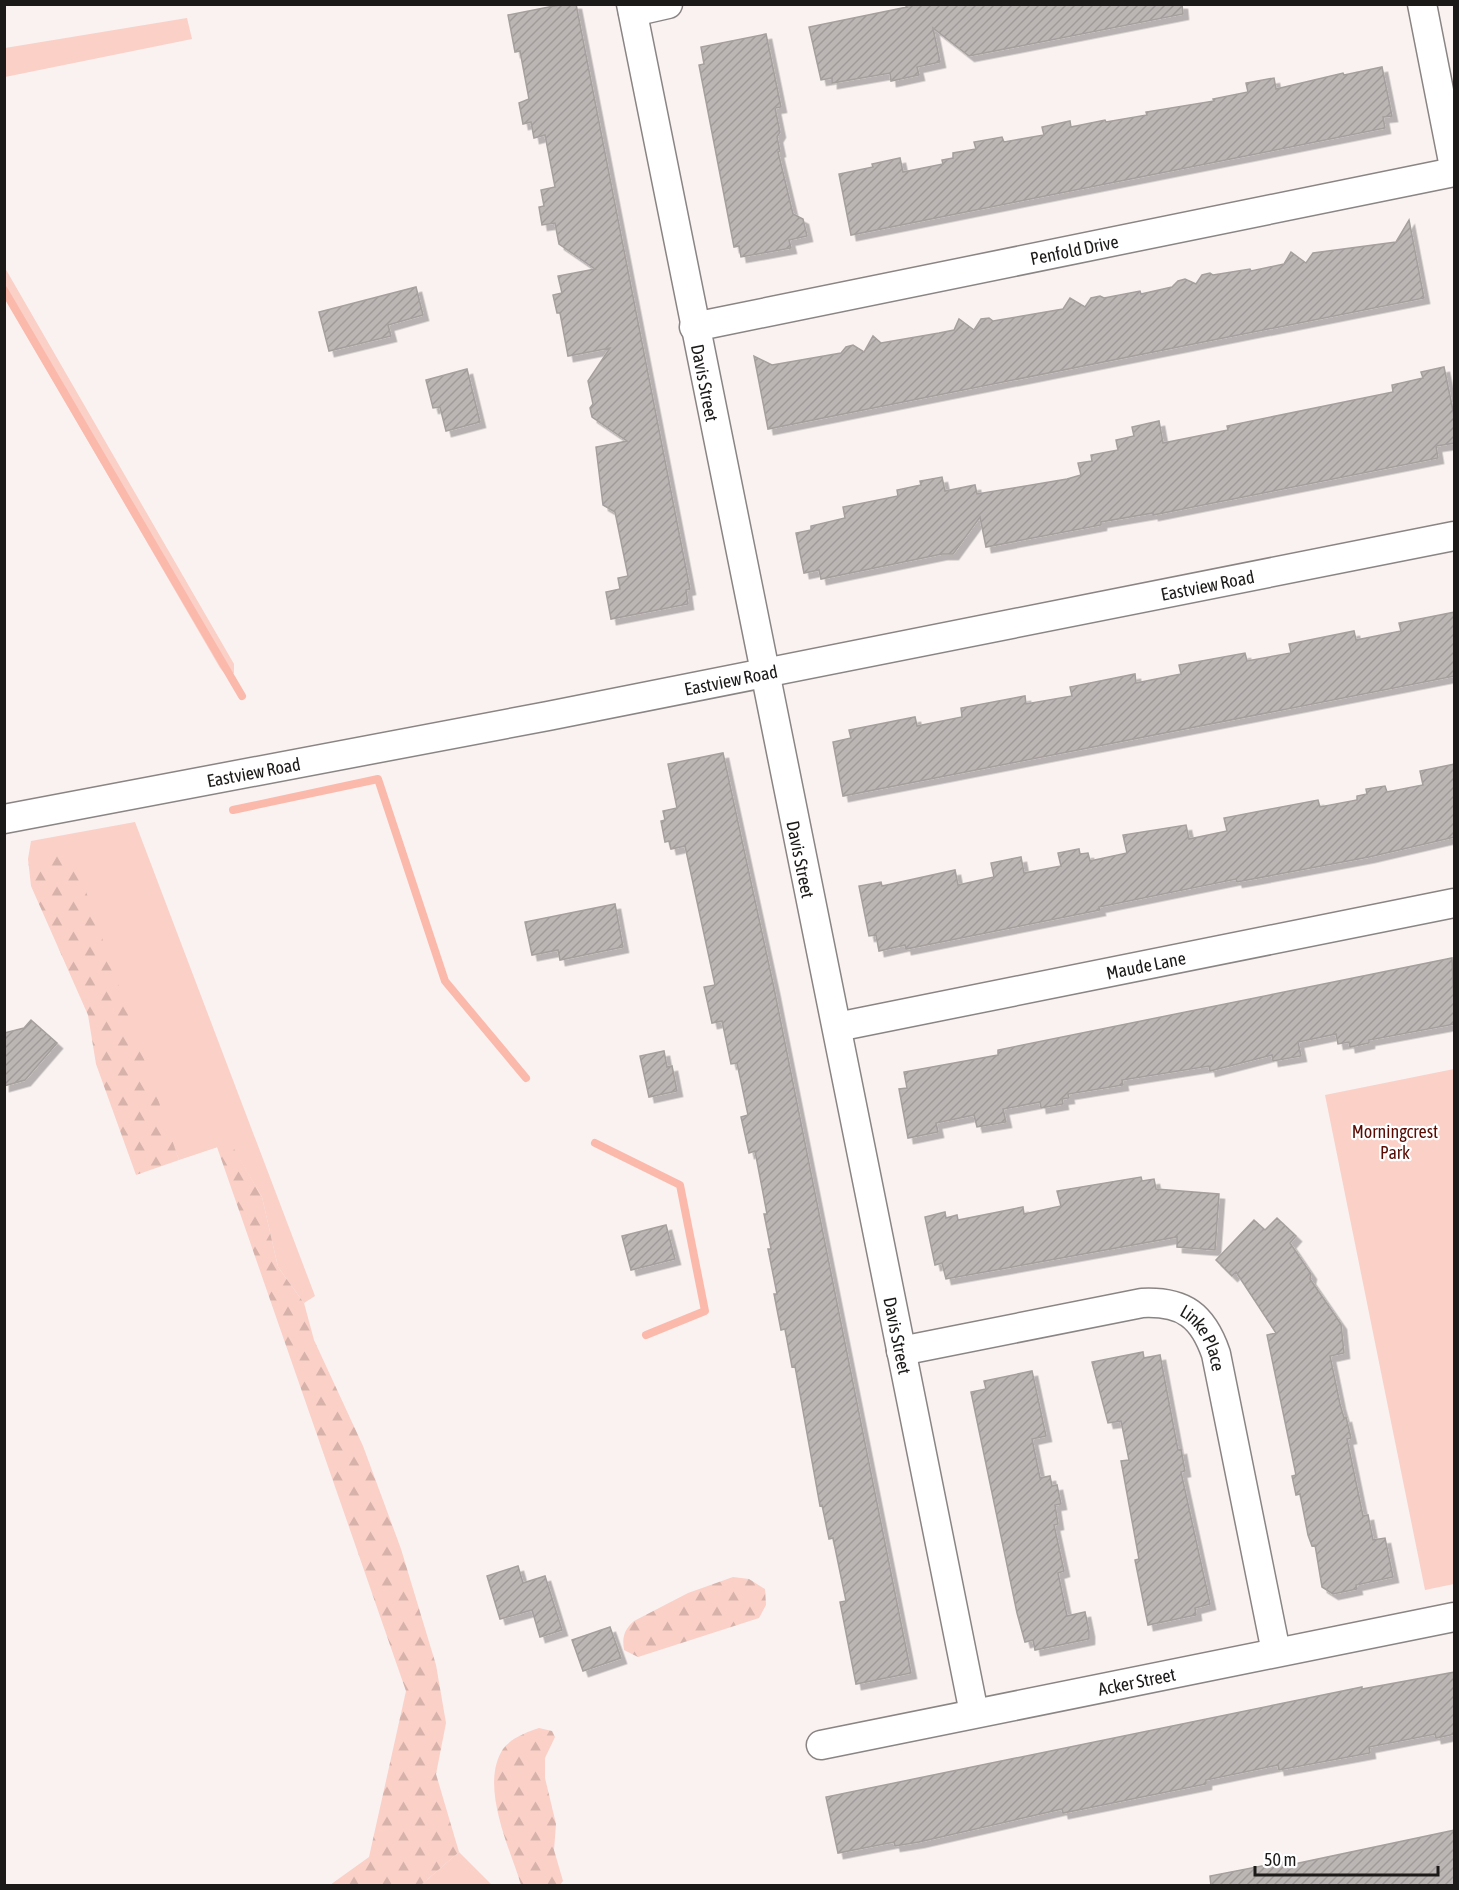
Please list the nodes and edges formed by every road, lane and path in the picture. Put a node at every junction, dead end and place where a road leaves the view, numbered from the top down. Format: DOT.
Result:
graph roads {
  1 [pos="668,4"];
  2 [pos="1422,4"];
  3 [pos="632,8"];
  4 [pos="1455,170"];
  5 [pos="694,327"];
  6 [pos="1455,536"];
  7 [pos="762,673"];
  8 [pos="4,819"];
  9 [pos="1455,903"];
  10 [pos="837,1027"];
  11 [pos="901,1351"];
  12 [pos="1455,1617"];
  13 [pos="1276,1652"];
  14 [pos="974,1713"];
  15 [pos="821,1745"];
  1 -- 3 [label="street"];
  2 -- 4 [label="street"];
  3 -- 5 [label="street, Davis Street"];
  4 -- 5 [label="street, Penfold Drive"];
  5 -- 7 [label="street, Davis Street"];
  6 -- 7 [label="street, Eastview Road"];
  7 -- 8 [label="street, Eastview Road"];
  7 -- 10 [label="street, Davis Street"];
  9 -- 10 [label="street, Maude Lane"];
  10 -- 11 [label="street, Davis Street"];
  11 -- 13 [label="street, Linke Place"];
  11 -- 14 [label="street, Davis Street"];
  12 -- 13 [label="street, Acker Street"];
  13 -- 14 [label="street, Acker Street"];
  14 -- 15 [label="street, Acker Street"];
}
